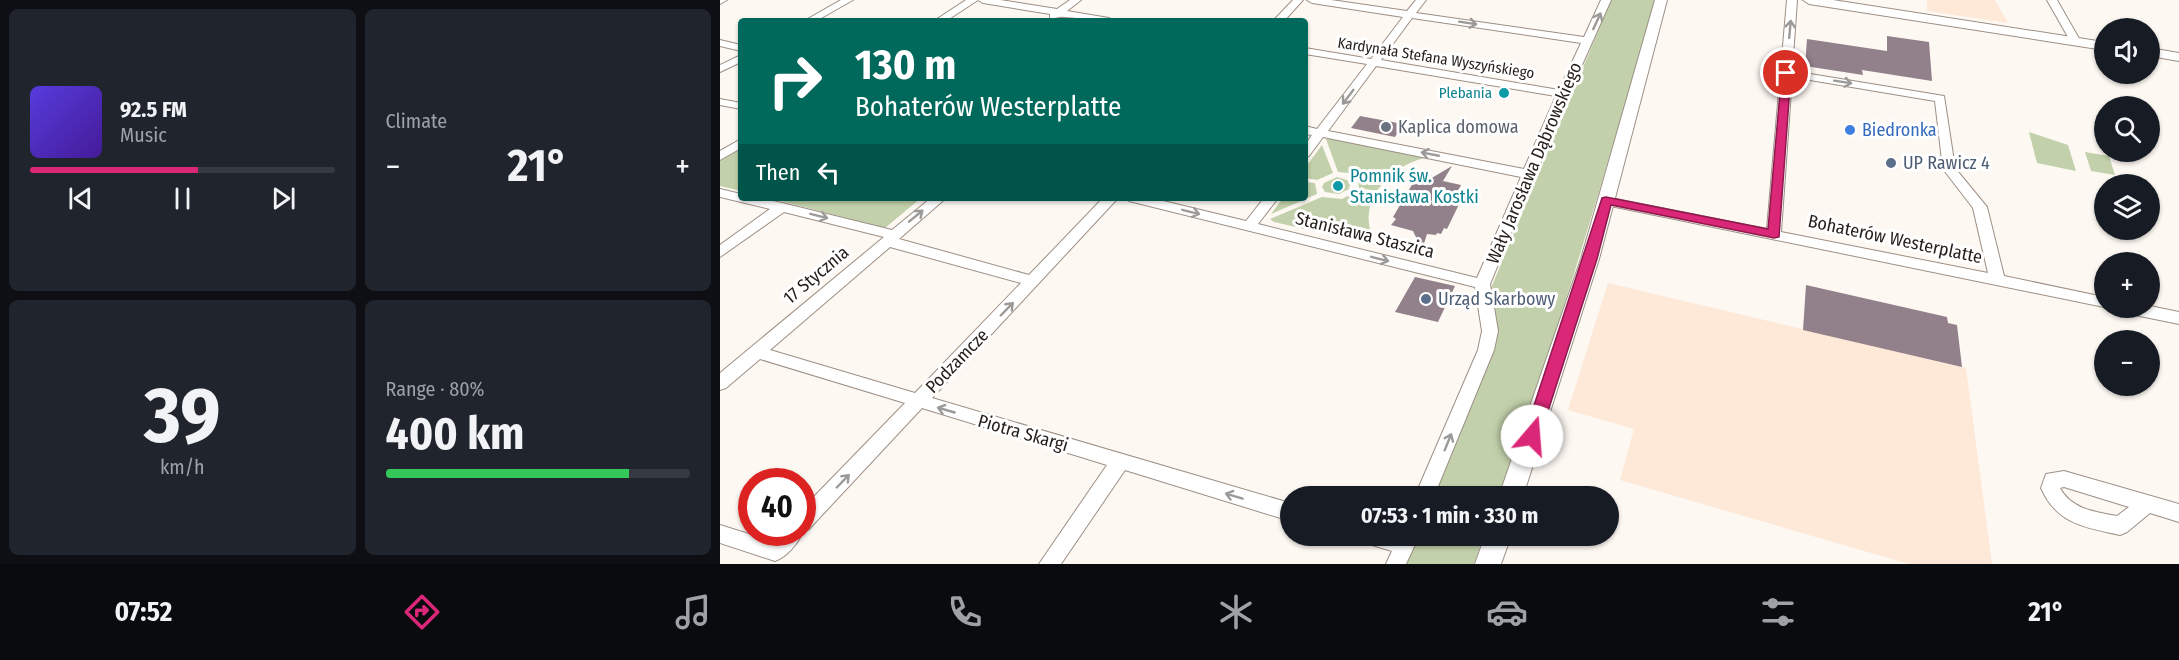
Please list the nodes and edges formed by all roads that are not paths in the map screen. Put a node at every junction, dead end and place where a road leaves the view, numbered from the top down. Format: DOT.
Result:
graph roads {
  1 [pos="848,0"];
  2 [pos="973,0"];
  3 [pos="983,0"];
  4 [pos="1076,0"];
  5 [pos="1298,0"];
  6 [pos="1312,0"];
  7 [pos="1421,0"];
  8 [pos="1606,0"];
  9 [pos="1661,0"];
  10 [pos="1792,0"];
  11 [pos="1809,0"];
  12 [pos="2052,0"];
  13 [pos="1058,13"];
  14 [pos="1410,15"];
  15 [pos="815,18"];
  16 [pos="944,18"];
  17 [pos="1050,18"];
  18 [pos="1090,18"];
  19 [pos="1281,18"];
  20 [pos="1587,41"];
  21 [pos="2076,42"];
  22 [pos="720,44"];
  23 [pos="2094,45"];
  24 [pos="738,47"];
  25 [pos="1308,52"];
  26 [pos="2160,54"];
  27 [pos="2179,57"];
  28 [pos="738,60"];
  29 [pos="1374,63"];
  30 [pos="720,69"];
  31 [pos="1786,73"];
  32 [pos="1563,94"];
  33 [pos="720,102"];
  34 [pos="738,105"];
  35 [pos="1308,131"];
  36 [pos="1321,133"];
  37 [pos="738,145"];
  38 [pos="1308,149"];
  39 [pos="720,156"];
  40 [pos="1528,174"];
  41 [pos="720,193"];
  42 [pos="738,197"];
  43 [pos="755,201"];
  44 [pos="935,201"];
  45 [pos="1108,201"];
  46 [pos="1146,201"];
  47 [pos="1269,201"];
  48 [pos="1606,201"];
  49 [pos="782,207"];
  50 [pos="1249,226"];
  51 [pos="1774,234"];
  52 [pos="890,238"];
  53 [pos="720,252"];
  54 [pos="1997,280"];
  55 [pos="1034,281"];
  56 [pos="1482,284"];
  57 [pos="2094,300"];
  58 [pos="2160,314"];
  59 [pos="2179,318"];
  60 [pos="757,352"];
  61 [pos="720,383"];
  62 [pos="918,402"];
  63 [pos="1120,462"];
  64 [pos="1429,486"];
  65 [pos="1514,486"];
  66 [pos="2146,504"];
  67 [pos="816,508"];
  68 [pos="1280,509"];
  69 [pos="2179,513"];
  70 [pos="720,534"];
  71 [pos="782,546"];
  72 [pos="1494,546"];
  73 [pos="772,558"];
  74 [pos="1048,564"];
  75 [pos="1488,564"];
  1 -- 15 [label="street"];
  2 -- 16 [label="street"];
  3 -- 13 [label="street"];
  4 -- 13 [label="street"];
  5 -- 19 [label="street"];
  6 -- 14 [label="street"];
  7 -- 14 [label="street"];
  20 -- 8 [label="street, Wały Jarosława Dąbrowskiego, one-way"];
  9 -- 48 [label="street"];
  31 -- 10 [label="street, one-way"];
  11 -- 21 [label="street"];
  12 -- 21 [label="street"];
  13 -- 17 [label="street"];
  13 -- 18 [label="street"];
  14 -- 20 [label="street, one-way"];
  14 -- 29 [label="street"];
  20 -- 32 [label="street, Wały Jarosława Dąbrowskiego"];
  21 -- 23 [label="street"];
  22 -- 24 [label="street"];
  25 -- 29 [label="street, Kardynała Stefana Wyszyńskiego"];
  26 -- 27 [label="street"];
  28 -- 30 [label="street"];
  29 -- 32 [label="street, Kardynała Stefana Wyszyńskiego"];
  29 -- 36 [label="street, one-way"];
  31 -- 51 [label="street"];
  31 -- 54 [label="street, one-way"];
  32 -- 40 [label="street, Wały Jarosława Dąbrowskiego"];
  33 -- 34 [label="street"];
  35 -- 36 [label="street"];
  36 -- 38 [label="street"];
  40 -- 36 [label="street, one-way"];
  37 -- 39 [label="street"];
  40 -- 56 [label="street, Wały Jarosława Dąbrowskiego"];
  41 -- 42 [label="street"];
  43 -- 49 [label="street"];
  52 -- 44 [label="street, 17 Stycznia, one-way"];
  45 -- 55 [label="street, Podzamcze"];
  46 -- 50 [label="street, Stanisława Staszica, one-way"];
  47 -- 50 [label="street"];
  48 -- 51 [label="street, Bohaterów Westerplatte"];
  48 -- 65 [label="street"];
  49 -- 52 [label="street, one-way"];
  49 -- 53 [label="street"];
  50 -- 56 [label="street, Stanisława Staszica, one-way"];
  51 -- 54 [label="street, Bohaterów Westerplatte"];
  52 -- 55 [label="street"];
  52 -- 60 [label="street, 17 Stycznia"];
  54 -- 57 [label="street, Bohaterów Westerplatte"];
  62 -- 55 [label="street, Podzamcze, one-way"];
  64 -- 56 [label="street, Wały Jarosława Dąbrowskiego, one-way"];
  58 -- 59 [label="street"];
  60 -- 61 [label="street, 17 Stycznia"];
  60 -- 62 [label="street, Piotra Skargi"];
  63 -- 62 [label="street, Piotra Skargi, one-way"];
  67 -- 62 [label="street, Podzamcze, one-way"];
  68 -- 63 [label="street, Piotra Skargi, one-way"];
  63 -- 74 [label="street"];
  66 -- 69 [label="street"];
  70 -- 73 [label="street"];
  71 -- 73 [label="street"];
  72 -- 75 [label="street"];
}
